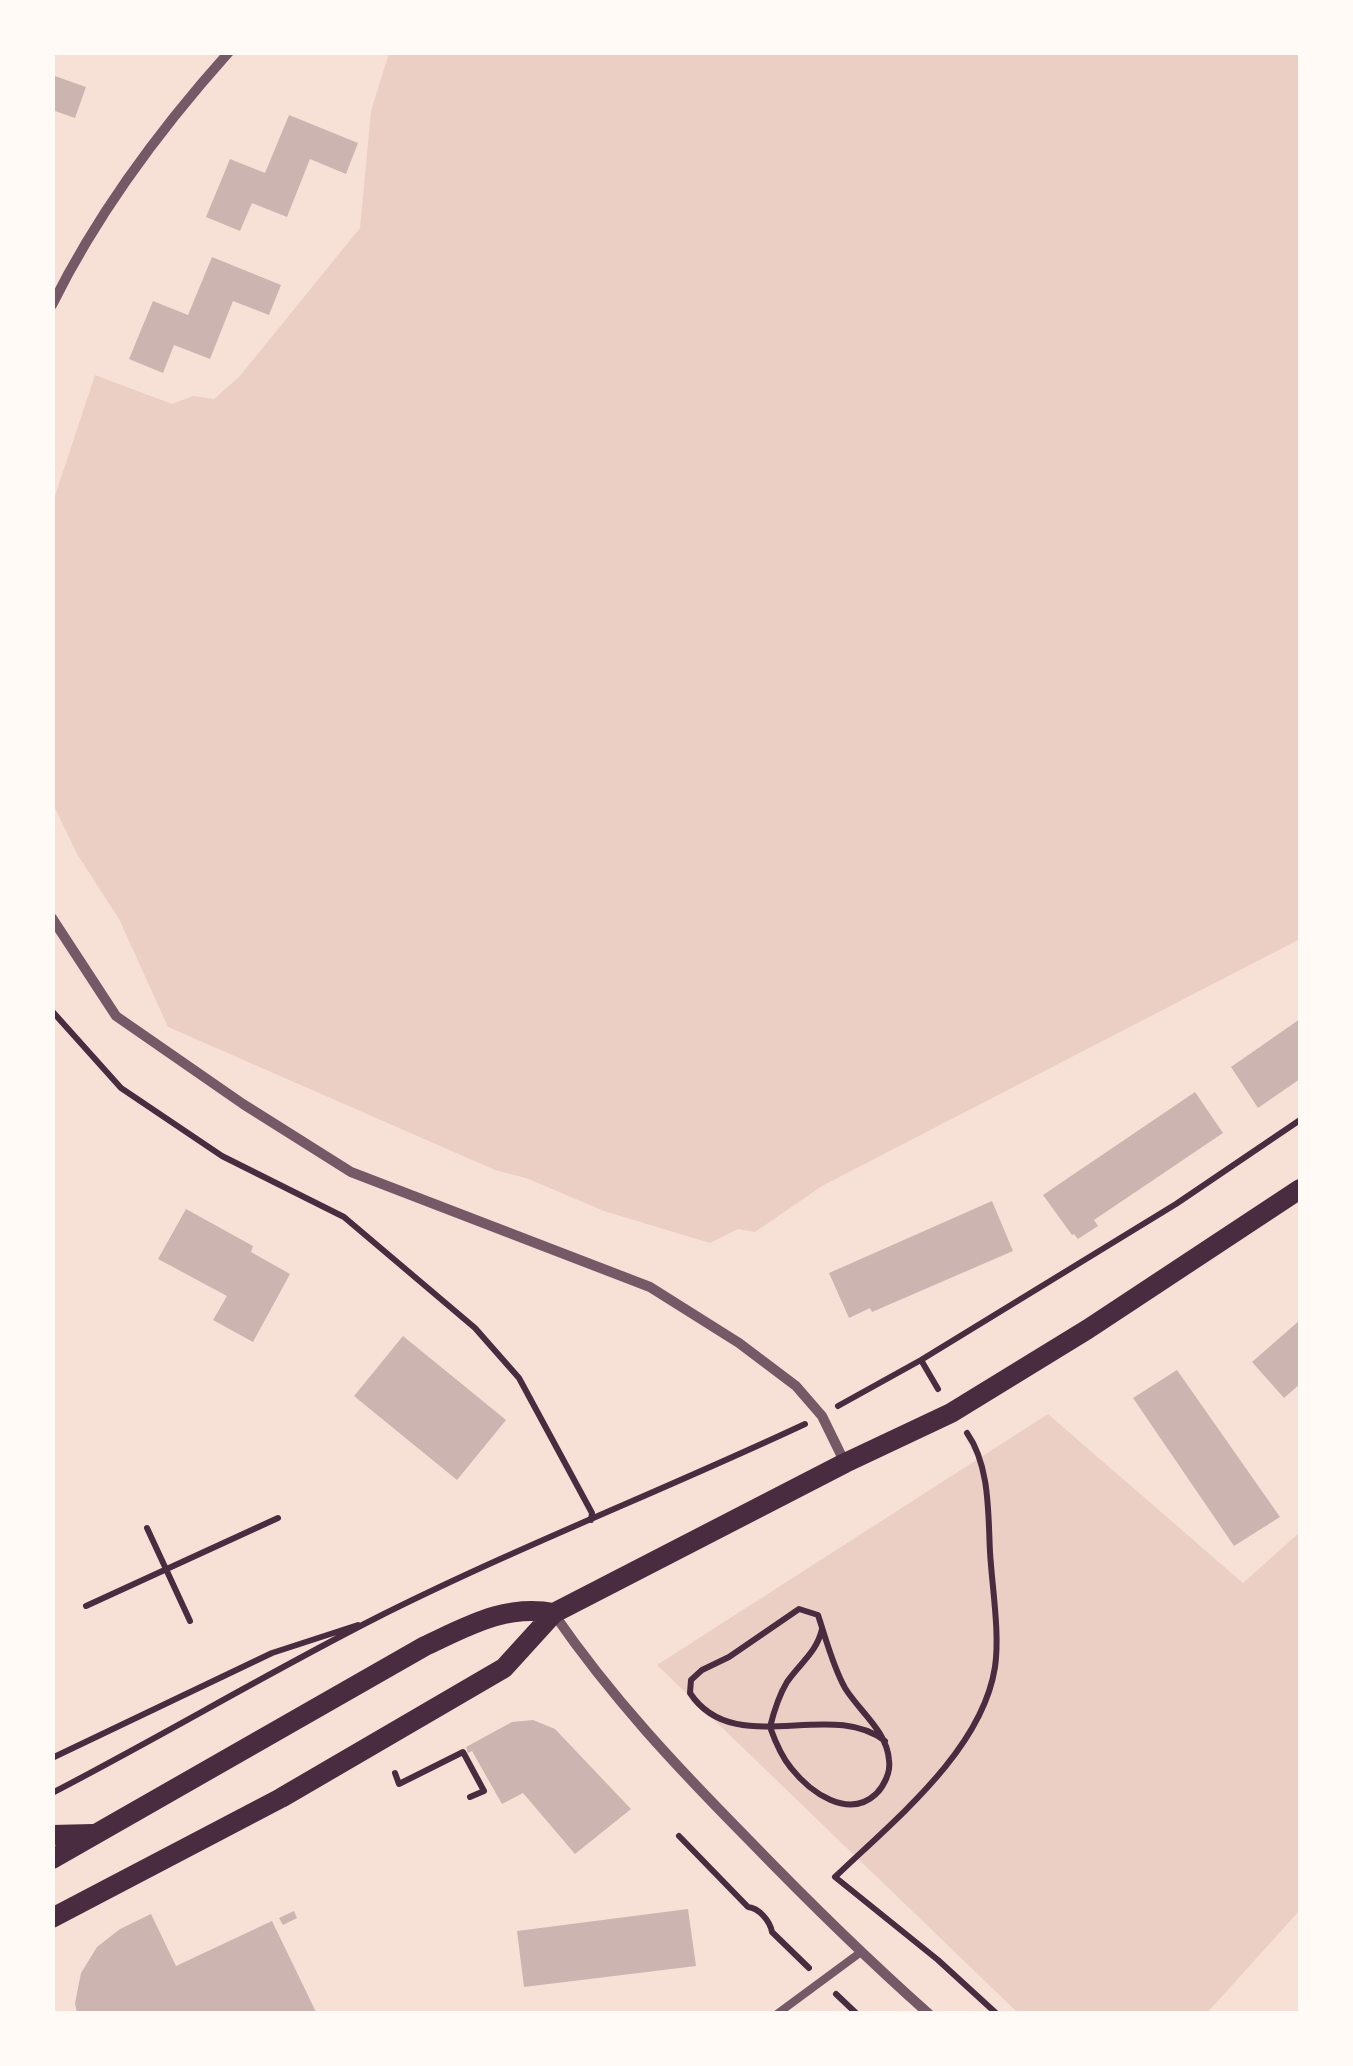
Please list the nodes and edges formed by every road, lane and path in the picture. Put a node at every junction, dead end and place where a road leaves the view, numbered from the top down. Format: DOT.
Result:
graph roads {
  1 [pos="229,52"];
  2 [pos="52,305"];
  3 [pos="52,918"];
  4 [pos="52,1011"];
  5 [pos="1300,1120"];
  6 [pos="1300,1189"];
  7 [pos="921,1360"];
  8 [pos="952,1412"];
  9 [pos="822,1416"];
  10 [pos="844,1463"];
  11 [pos="278,1518"];
  12 [pos="591,1522"];
  13 [pos="147,1528"];
  14 [pos="166,1568"];
  15 [pos="86,1606"];
  16 [pos="554,1613"];
  17 [pos="374,1620"];
  18 [pos="190,1621"];
  19 [pos="822,1629"];
  20 [pos="770,1727"];
  21 [pos="884,1741"];
  22 [pos="52,1758"];
  23 [pos="395,1774"];
  24 [pos="52,1794"];
  25 [pos="470,1797"];
  26 [pos="100,1834"];
  27 [pos="52,1835"];
  28 [pos="679,1836"];
  29 [pos="52,1859"];
  30 [pos="52,1918"];
  31 [pos="860,1952"];
  32 [pos="794,1953"];
  33 [pos="842,2000"];
  34 [pos="778,2014"];
  35 [pos="857,2014"];
  36 [pos="929,2014"];
  37 [pos="997,2014"];
  1 -- 2 [label="street"];
  3 -- 9 [label="street"];
  4 -- 12 [label="path"];
  5 -- 7 [label="path"];
  6 -- 8 [label="main road"];
  7 -- 8 [label="path"];
  7 -- 9 [label="path"];
  8 -- 10 [label="main road"];
  8 -- 37 [label="path"];
  9 -- 10 [label="street"];
  9 -- 12 [label="path"];
  10 -- 16 [label="main road"];
  11 -- 14 [label="path"];
  12 -- 17 [label="path"];
  13 -- 14 [label="path"];
  14 -- 15 [label="path"];
  14 -- 18 [label="path"];
  16 -- 26 [label="main road"];
  16 -- 30 [label="main road"];
  16 -- 31 [label="street"];
  17 -- 22 [label="path"];
  17 -- 24 [label="path"];
  19 -- 20 [label="path"];
  19 -- 20 [label="path"];
  19 -- 21 [label="path"];
  20 -- 21 [label="path"];
  20 -- 21 [label="path"];
  23 -- 25 [label="path"];
  26 -- 27 [label="main road"];
  26 -- 29 [label="main road"];
  28 -- 32 [label="path"];
  31 -- 34 [label="lane"];
  31 -- 36 [label="street"];
  33 -- 35 [label="path"];
}
